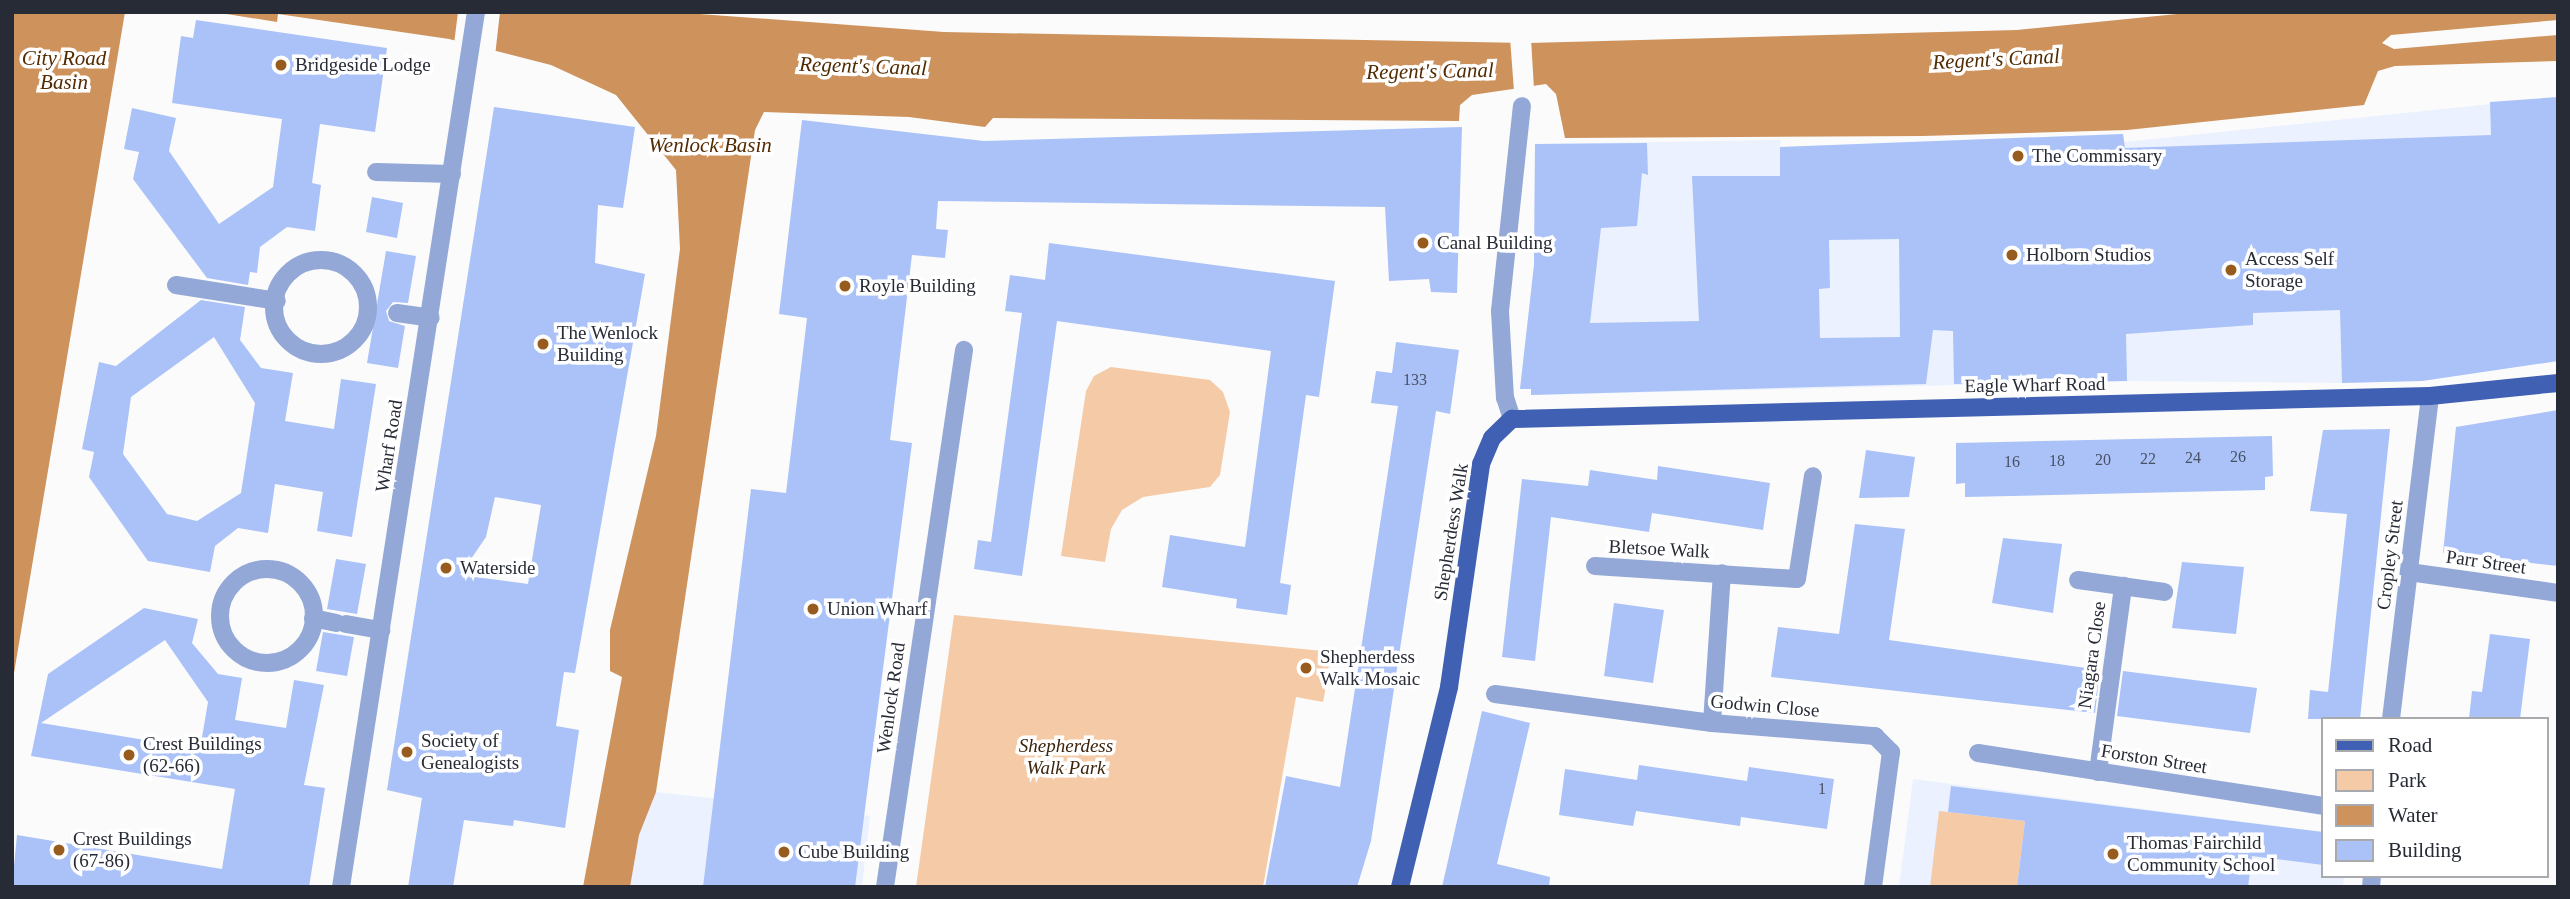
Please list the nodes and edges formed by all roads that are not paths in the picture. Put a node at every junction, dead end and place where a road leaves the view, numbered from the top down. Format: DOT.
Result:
graph roads {
  1 [pos="477,12"];
  2 [pos="1522,106"];
  3 [pos="376,172"];
  4 [pos="452,174"];
  5 [pos="176,285"];
  6 [pos="277,301"];
  7 [pos="367,309"];
  8 [pos="432,318"];
  9 [pos="964,350"];
  10 [pos="2558,383"];
  11 [pos="2430,396"];
  12 [pos="1512,419"];
  13 [pos="1813,476"];
  14 [pos="1595,566"];
  15 [pos="2409,572"];
  16 [pos="1721,573"];
  17 [pos="2078,580"];
  18 [pos="2123,586"];
  19 [pos="2164,592"];
  20 [pos="2558,593"];
  21 [pos="313,618"];
  22 [pos="382,630"];
  23 [pos="1495,694"];
  24 [pos="2391,717"];
  25 [pos="1712,723"];
  26 [pos="1978,753"];
  27 [pos="2098,772"];
  28 [pos="2322,806"];
  29 [pos="341,887"];
  30 [pos="885,887"];
  31 [pos="1401,887"];
  32 [pos="1873,887"];
  1 -- 4 [label="street, Wharf Road"];
  2 -- 12 [label="street"];
  3 -- 4 [label="street"];
  4 -- 8 [label="street, Wharf Road"];
  5 -- 6 [label="street"];
  6 -- 7 [label="street"];
  6 -- 7 [label="street"];
  7 -- 8 [label="street"];
  8 -- 22 [label="street, Wharf Road"];
  9 -- 30 [label="street, Wenlock Road"];
  10 -- 11 [label="main road, Eagle Wharf Road"];
  11 -- 12 [label="main road, Eagle Wharf Road"];
  11 -- 15 [label="street, Cropley Street"];
  12 -- 31 [label="main road, Shepherdess Walk"];
  13 -- 16 [label="street, Bletsoe Walk"];
  14 -- 16 [label="street, Bletsoe Walk"];
  15 -- 20 [label="street, Parr Street"];
  15 -- 24 [label="street, Cropley Street"];
  16 -- 25 [label="street, Bletsoe Walk"];
  17 -- 18 [label="street, Niagara Close"];
  18 -- 19 [label="street, Niagara Close"];
  18 -- 27 [label="street, Niagara Close"];
  21 -- 21 [label="street"];
  21 -- 22 [label="street"];
  22 -- 29 [label="street, Wharf Road"];
  23 -- 25 [label="street, Godwin Close"];
  25 -- 32 [label="street, Godwin Close"];
  26 -- 27 [label="street, Forston Street"];
  27 -- 28 [label="street, Forston Street"];
}
